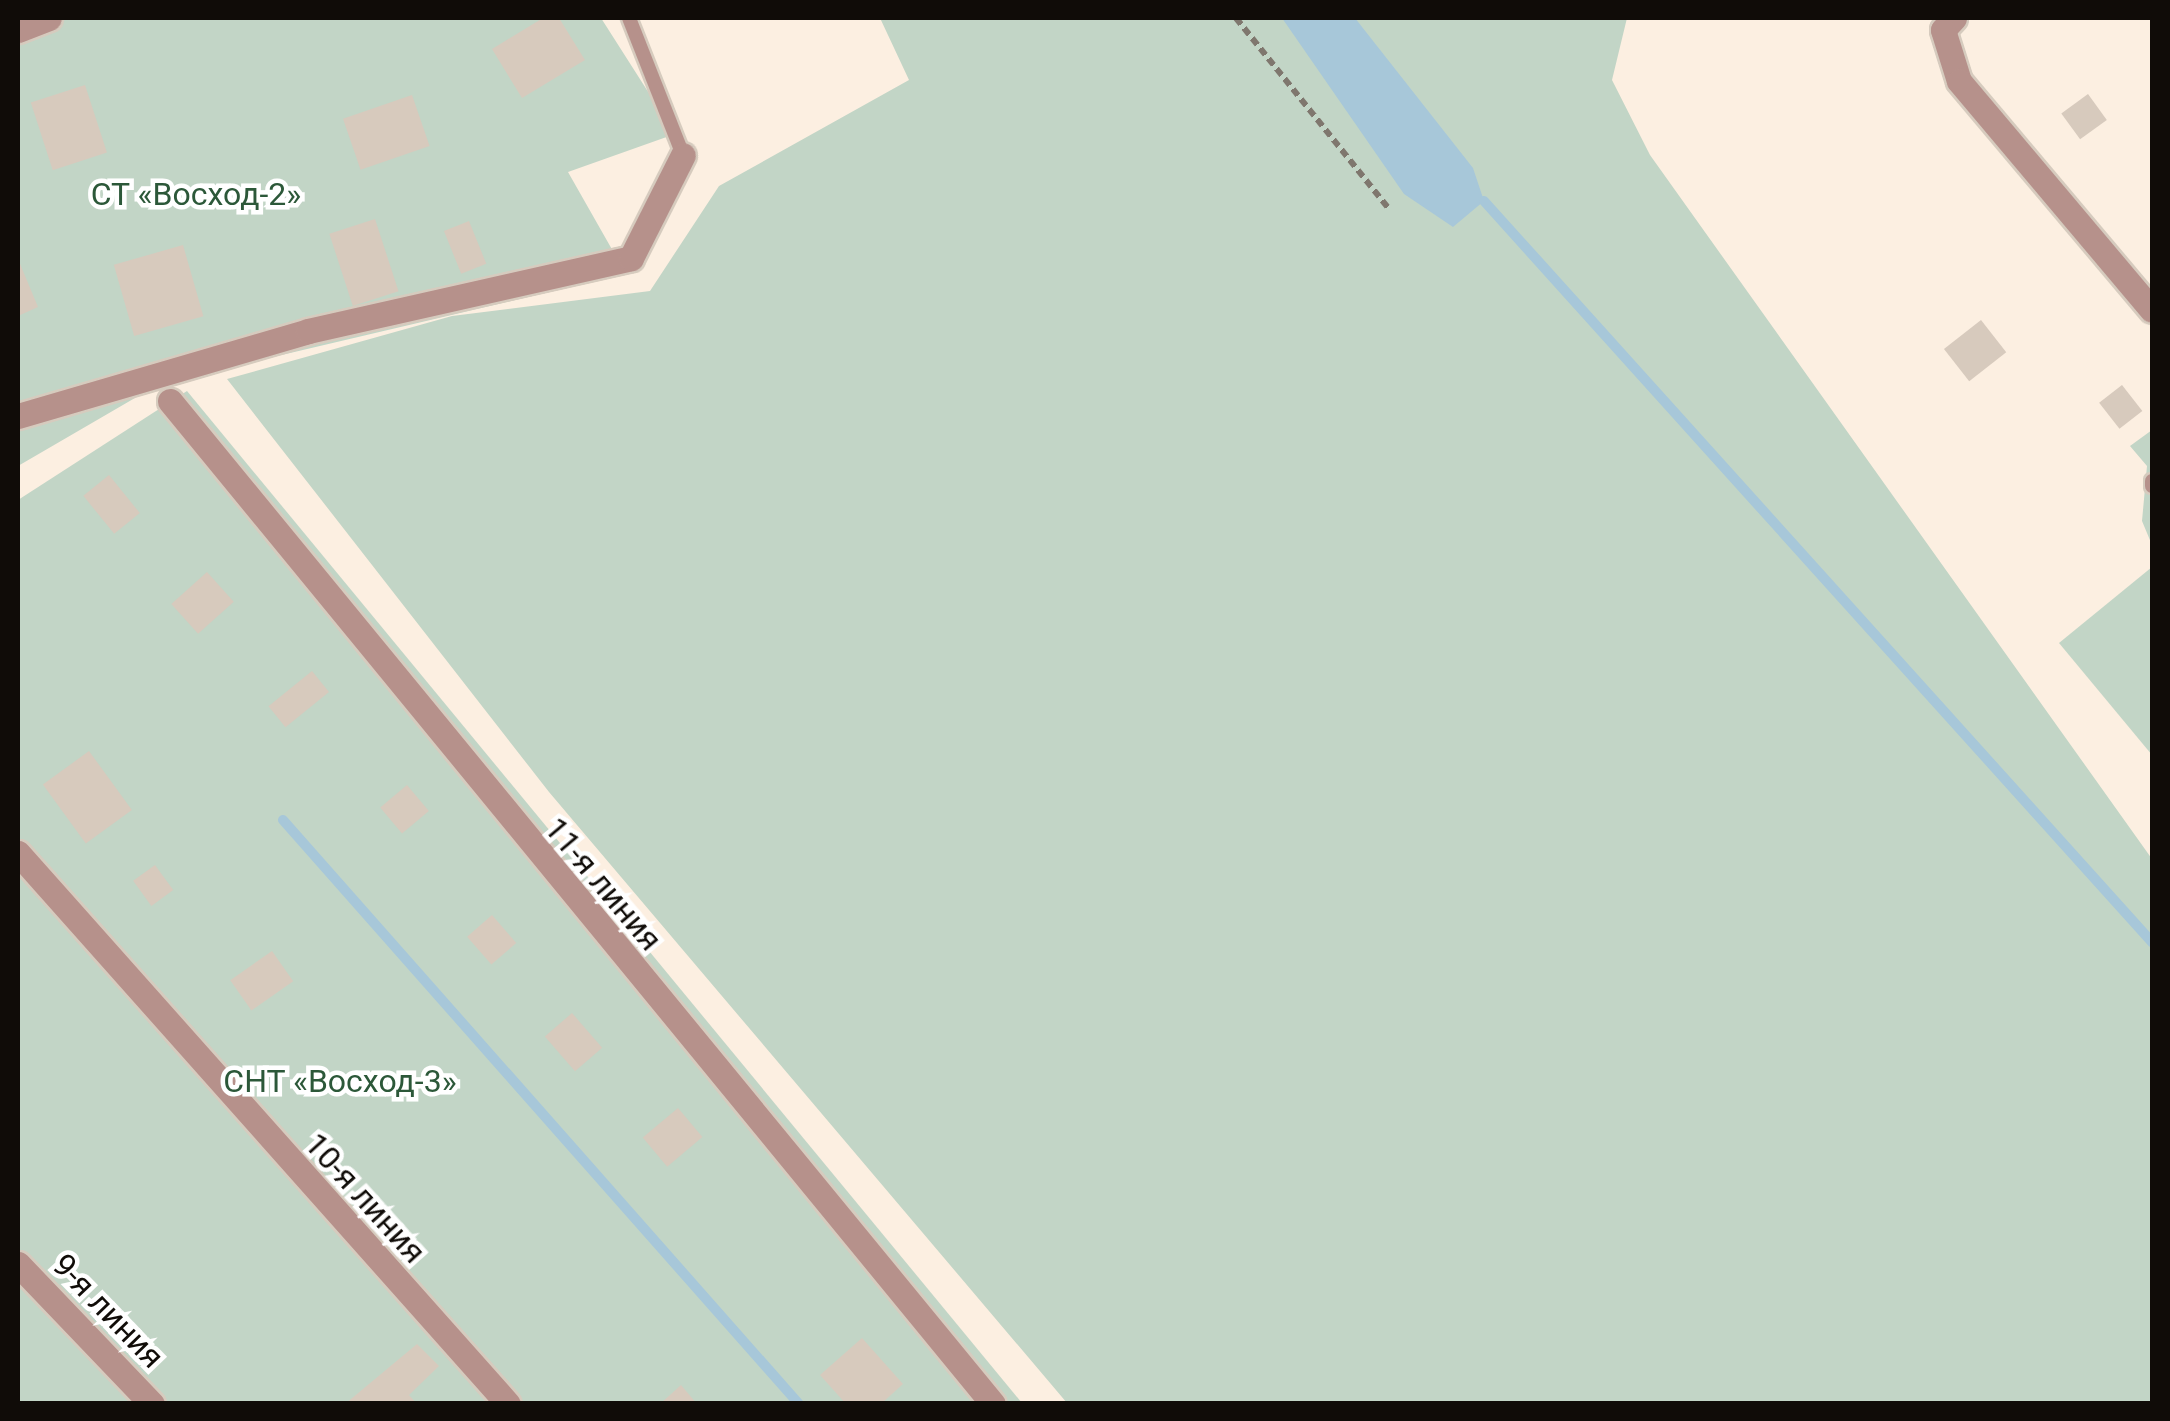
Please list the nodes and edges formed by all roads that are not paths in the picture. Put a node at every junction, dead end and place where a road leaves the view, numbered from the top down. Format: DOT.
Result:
graph roads {
  1 [pos="49,18"];
  2 [pos="629,18"];
  3 [pos="1954,18"];
  4 [pos="18,30"];
  5 [pos="682,155"];
  6 [pos="2152,310"];
  7 [pos="166,390"];
  8 [pos="18,416"];
  9 [pos="18,853"];
  10 [pos="18,1264"];
  11 [pos="152,1404"];
  12 [pos="508,1404"];
  13 [pos="993,1404"];
  1 -- 4 [label="street"];
  2 -- 5 [label="lane"];
  3 -- 6 [label="street"];
  5 -- 7 [label="street"];
  7 -- 8 [label="street"];
  7 -- 13 [label="street, 11-я линия"];
  9 -- 12 [label="street, 10-я линия"];
  10 -- 11 [label="street, 9-я линия"];
}
